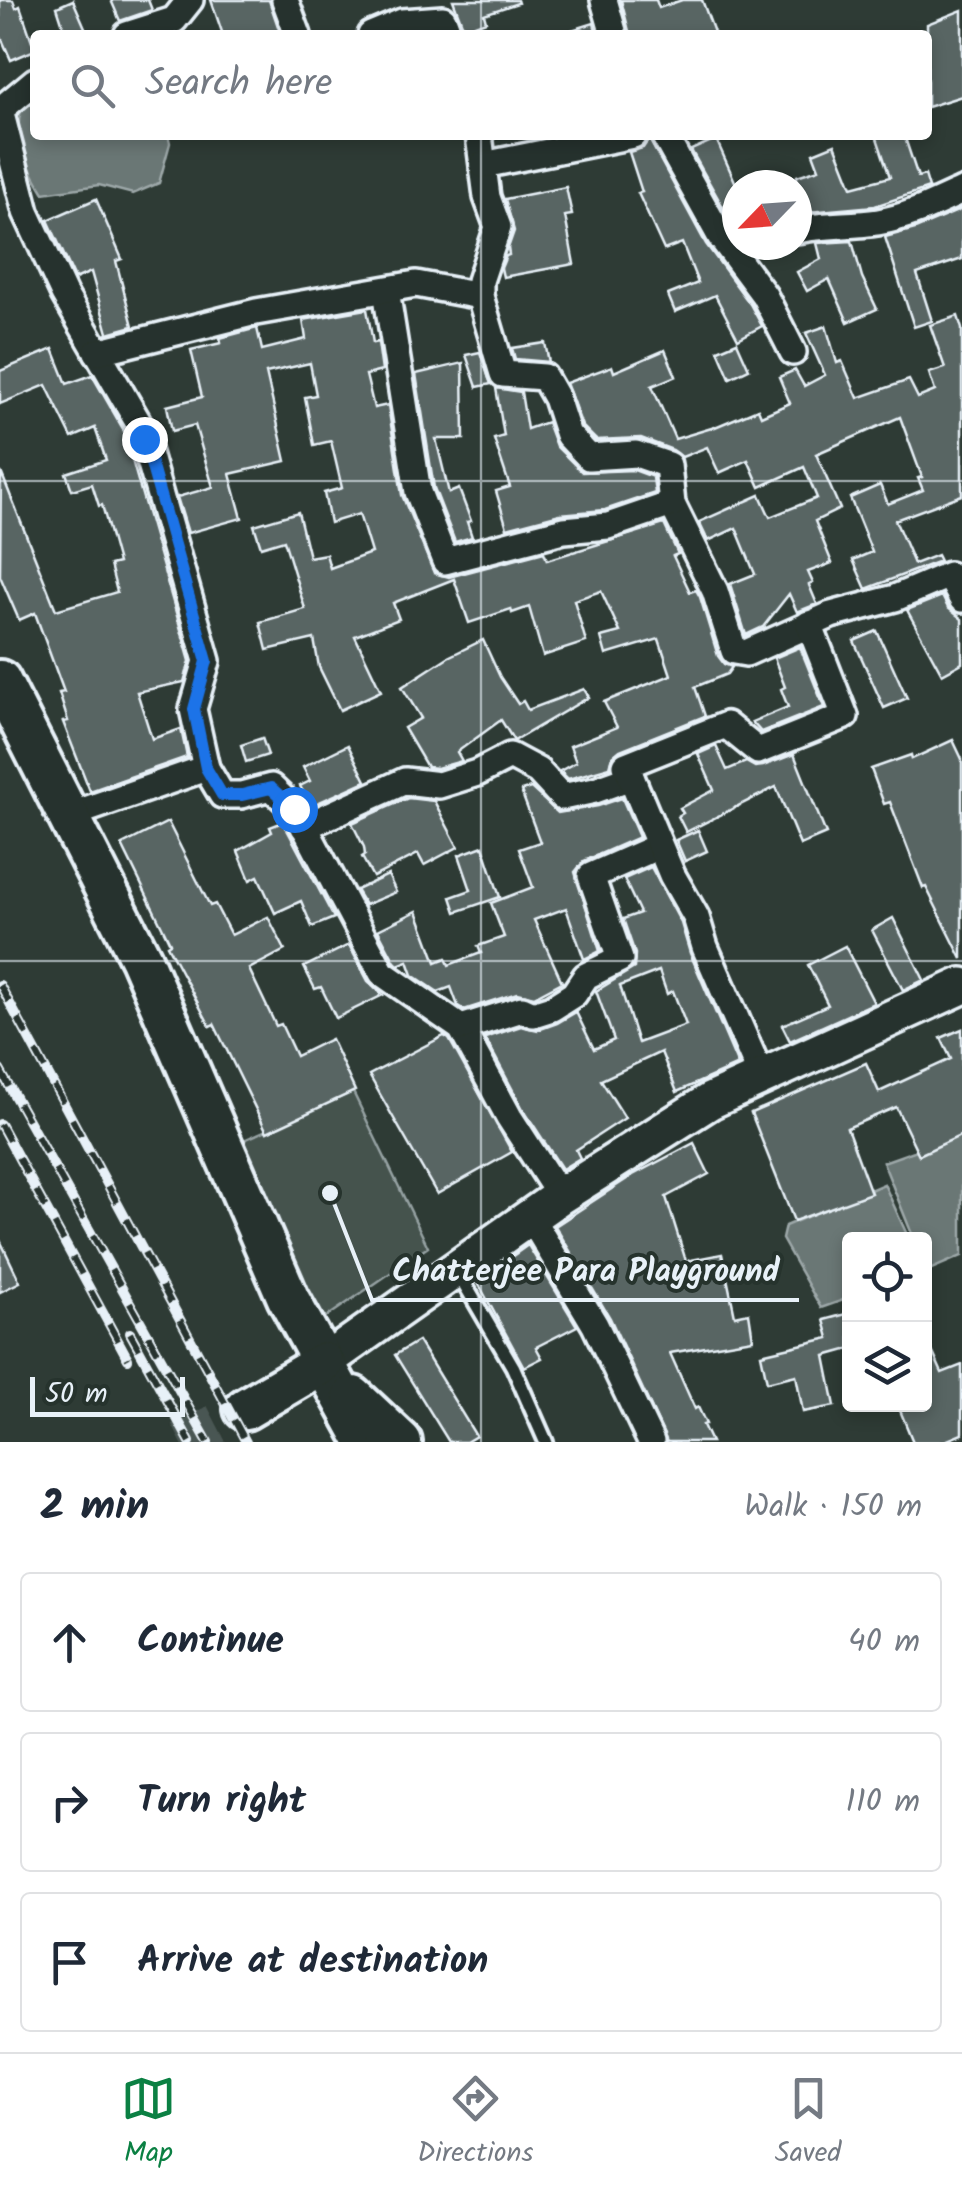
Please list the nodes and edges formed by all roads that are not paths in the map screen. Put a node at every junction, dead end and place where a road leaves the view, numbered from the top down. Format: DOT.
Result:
graph roads {
  1 [pos="190,0"];
  2 [pos="285,0"];
  3 [pos="604,0"];
  4 [pos="143,30"];
  5 [pos="296,30"];
  6 [pos="383,30"];
  7 [pos="447,30"];
  8 [pos="613,30"];
  9 [pos="30,85"];
  10 [pos="480,140"];
  11 [pos="608,140"];
  12 [pos="667,140"];
  13 [pos="483,165"];
  14 [pos="9,177"];
  15 [pos="962,192"];
  16 [pos="722,220"];
  17 [pos="812,227"];
  18 [pos="743,260"];
  19 [pos="386,290"];
  20 [pos="480,296"];
  21 [pos="97,352"];
  22 [pos="793,352"];
  23 [pos="672,504"];
  24 [pos="962,599"];
  25 [pos="809,624"];
  26 [pos="0,681"];
  27 [pos="206,768"];
  28 [pos="631,777"];
  29 [pos="68,816"];
  30 [pos="304,826"];
  31 [pos="658,846"];
  32 [pos="962,986"];
  33 [pos="461,1028"];
  34 [pos="762,1078"];
  35 [pos="560,1196"];
  36 [pos="532,1218"];
  37 [pos="456,1269"];
  38 [pos="329,1372"];
  39 [pos="244,1409"];
  40 [pos="366,1442"];
  41 [pos="401,1442"];
  42 [pos="546,1442"];
  43 [pos="651,1442"];
  1 -- 4 [label="street"];
  2 -- 5 [label="street"];
  3 -- 8 [label="street"];
  6 -- 7 [label="street"];
  9 -- 14 [label="street"];
  10 -- 13 [label="street"];
  11 -- 13 [label="street"];
  12 -- 16 [label="street"];
  13 -- 20 [label="street"];
  14 -- 21 [label="street"];
  15 -- 17 [label="street"];
  18 -- 22 [label="street"];
  19 -- 20 [label="street"];
  19 -- 21 [label="street"];
  19 -- 23 [label="street"];
  20 -- 23 [label="street"];
  21 -- 27 [label="street"];
  23 -- 25 [label="street"];
  24 -- 25 [label="street"];
  25 -- 28 [label="street"];
  26 -- 29 [label="main road"];
  27 -- 29 [label="street"];
  27 -- 30 [label="street"];
  28 -- 30 [label="street"];
  28 -- 31 [label="street"];
  29 -- 38 [label="main road"];
  30 -- 33 [label="street"];
  31 -- 33 [label="street"];
  31 -- 34 [label="street"];
  32 -- 34 [label="main road"];
  33 -- 35 [label="street"];
  34 -- 35 [label="main road"];
  35 -- 36 [label="main road"];
  36 -- 37 [label="main road"];
  36 -- 43 [label="street"];
  37 -- 38 [label="main road"];
  37 -- 42 [label="lane"];
  38 -- 39 [label="main road"];
  38 -- 40 [label="main road"];
  38 -- 41 [label="main road"];
}
